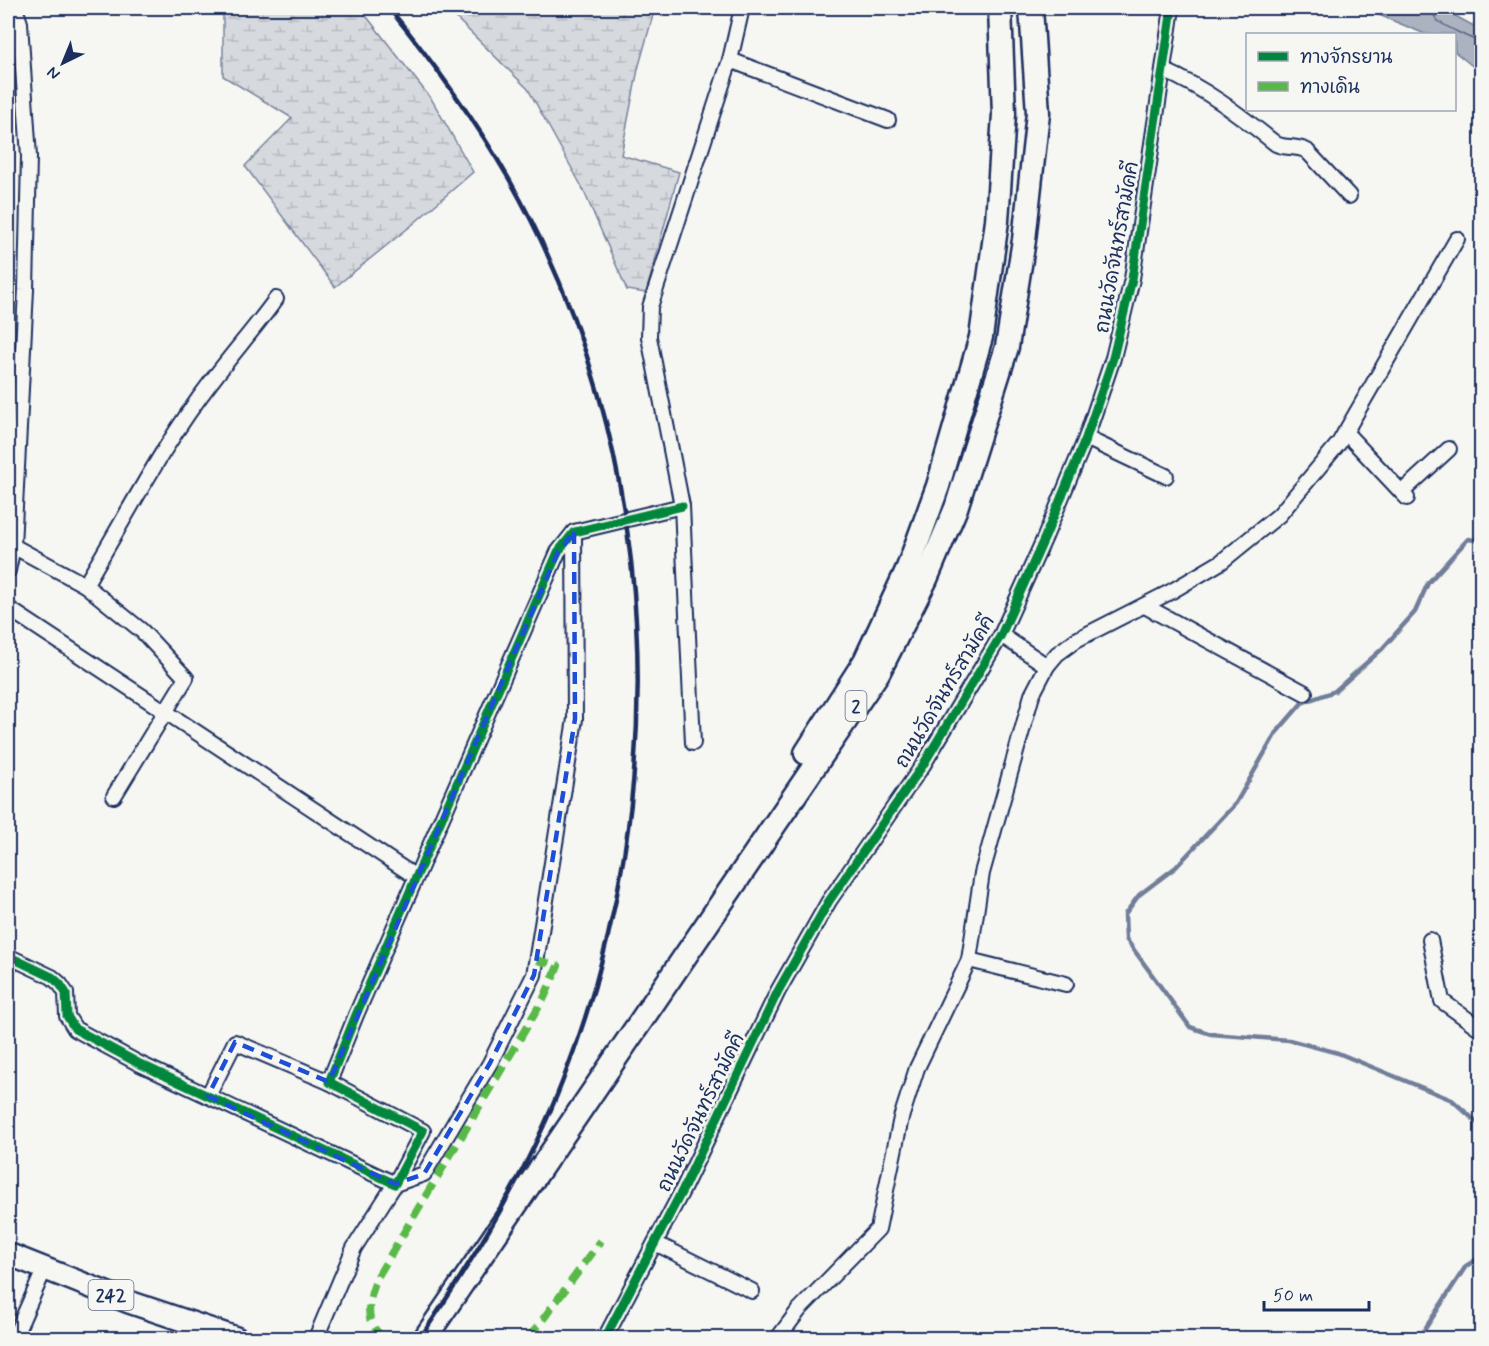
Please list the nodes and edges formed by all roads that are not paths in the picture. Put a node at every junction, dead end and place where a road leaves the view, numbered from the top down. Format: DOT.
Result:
graph roads {
  1 [pos="15,8"];
  2 [pos="742,8"];
  3 [pos="1000,8"];
  4 [pos="1031,8"];
  5 [pos="1172,8"];
  6 [pos="730,60"];
  7 [pos="1162,70"];
  8 [pos="888,120"];
  9 [pos="1349,196"];
  10 [pos="1457,239"];
  11 [pos="276,299"];
  12 [pos="1345,432"];
  13 [pos="1086,438"];
  14 [pos="1449,449"];
  15 [pos="1166,476"];
  16 [pos="682,506"];
  17 [pos="574,532"];
  18 [pos="13,546"];
  19 [pos="8,571"];
  20 [pos="85,585"];
  21 [pos="1145,606"];
  22 [pos="8,608"];
  23 [pos="1001,635"];
  24 [pos="1047,666"];
  25 [pos="1305,693"];
  26 [pos="165,711"];
  27 [pos="693,743"];
  28 [pos="114,796"];
  29 [pos="416,877"];
  30 [pos="1430,940"];
  31 [pos="8,956"];
  32 [pos="969,960"];
  33 [pos="1066,984"];
  34 [pos="1482,1030"];
  35 [pos="329,1083"];
  36 [pos="208,1096"];
  37 [pos="395,1184"];
  38 [pos="655,1243"];
  39 [pos="8,1254"];
  40 [pos="44,1270"];
  41 [pos="752,1291"];
  42 [pos="440,1309"];
  43 [pos="14,1338"];
  44 [pos="236,1338"];
  45 [pos="316,1338"];
  46 [pos="416,1338"];
  47 [pos="425,1338"];
  48 [pos="605,1338"];
  49 [pos="778,1338"];
  1 -- 18 [label="street"];
  2 -- 6 [label="street"];
  3 -- 42 [label="highway, 2"];
  4 -- 42 [label="highway, 2"];
  5 -- 7 [label="street, ถนนวัดจันทร์สามัคคี"];
  6 -- 8 [label="street"];
  6 -- 16 [label="street"];
  7 -- 9 [label="street"];
  7 -- 13 [label="street, ถนนวัดจันทร์สามัคคี"];
  10 -- 12 [label="street"];
  11 -- 20 [label="street"];
  12 -- 14 [label="street"];
  12 -- 21 [label="street"];
  13 -- 15 [label="street"];
  13 -- 23 [label="street, ถนนวัดจันทร์สามัคคี"];
  16 -- 17 [label="street"];
  16 -- 27 [label="street"];
  17 -- 29 [label="street"];
  17 -- 37 [label="street"];
  18 -- 19 [label="street"];
  18 -- 20 [label="street"];
  20 -- 26 [label="street"];
  21 -- 24 [label="street"];
  21 -- 25 [label="street"];
  22 -- 26 [label="street"];
  23 -- 24 [label="street"];
  23 -- 38 [label="street, ถนนวัดจันทร์สามัคคี"];
  24 -- 32 [label="street"];
  26 -- 28 [label="street"];
  26 -- 29 [label="street"];
  29 -- 35 [label="street"];
  30 -- 34 [label="street"];
  31 -- 36 [label="street"];
  32 -- 33 [label="street"];
  32 -- 49 [label="street"];
  35 -- 36 [label="street"];
  35 -- 37 [label="street"];
  36 -- 37 [label="street"];
  37 -- 45 [label="street"];
  38 -- 41 [label="street"];
  38 -- 48 [label="street, ถนนวัดจันทร์สามัคคี"];
  39 -- 40 [label="main road, 242"];
  40 -- 43 [label="street"];
  40 -- 44 [label="main road, 242"];
  42 -- 46 [label="highway"];
  42 -- 47 [label="highway"];
}
